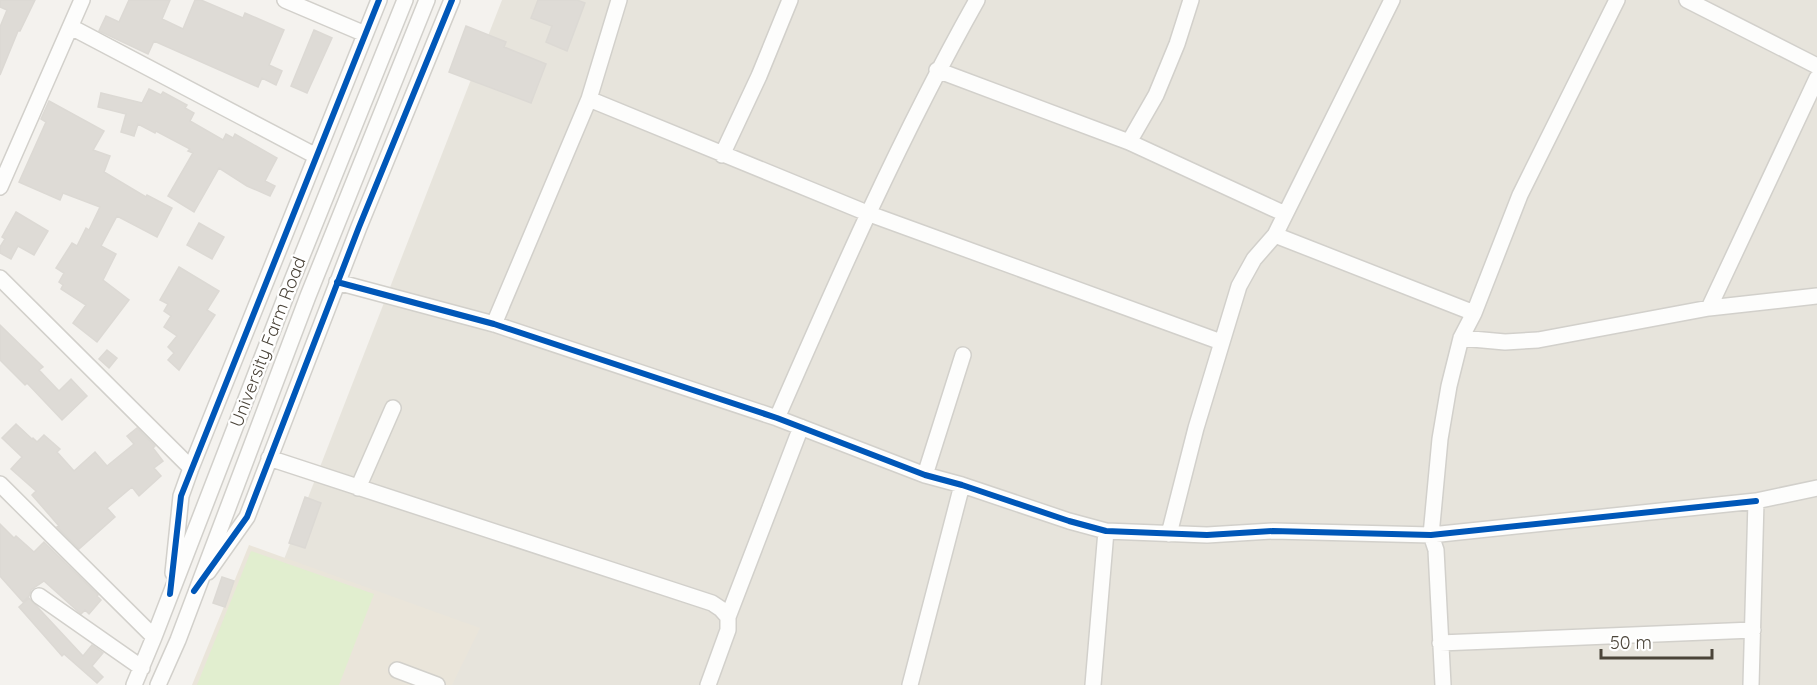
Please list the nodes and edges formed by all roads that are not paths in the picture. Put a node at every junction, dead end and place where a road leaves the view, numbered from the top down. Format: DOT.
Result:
graph roads {
  1 [pos="81,0"];
  2 [pos="285,0"];
  3 [pos="379,0"];
  4 [pos="405,0"];
  5 [pos="427,0"];
  6 [pos="452,0"];
  7 [pos="619,0"];
  8 [pos="790,0"];
  9 [pos="976,0"];
  10 [pos="1191,0"];
  11 [pos="1392,0"];
  12 [pos="1617,0"];
  13 [pos="1687,0"];
  14 [pos="71,27"];
  15 [pos="365,34"];
  16 [pos="1817,66"];
  17 [pos="938,70"];
  18 [pos="1817,78"];
  19 [pos="589,99"];
  20 [pos="1811,105"];
  21 [pos="1129,142"];
  22 [pos="722,155"];
  23 [pos="316,156"];
  24 [pos="0,187"];
  25 [pos="867,213"];
  26 [pos="1285,214"];
  27 [pos="1275,235"];
  28 [pos="0,278"];
  29 [pos="337,282"];
  30 [pos="1817,296"];
  31 [pos="1709,308"];
  32 [pos="1474,314"];
  33 [pos="494,324"];
  34 [pos="1461,338"];
  35 [pos="1221,342"];
  36 [pos="963,355"];
  37 [pos="393,408"];
  38 [pos="777,418"];
  39 [pos="801,427"];
  40 [pos="269,458"];
  41 [pos="191,468"];
  42 [pos="925,475"];
  43 [pos="0,484"];
  44 [pos="962,485"];
  45 [pos="358,488"];
  46 [pos="1817,488"];
  47 [pos="1755,501"];
  48 [pos="1106,531"];
  49 [pos="1169,534"];
  50 [pos="1431,535"];
  51 [pos="194,591"];
  52 [pos="170,594"];
  53 [pos="39,596"];
  54 [pos="728,617"];
  55 [pos="1753,630"];
  56 [pos="154,637"];
  57 [pos="1440,644"];
  58 [pos="142,668"];
  59 [pos="397,670"];
  60 [pos="134,685"];
  61 [pos="158,685"];
  62 [pos="437,685"];
  63 [pos="708,685"];
  64 [pos="910,685"];
  65 [pos="1093,685"];
  66 [pos="1443,685"];
  67 [pos="1750,685"];
  1 -- 14 [label="street"];
  2 -- 15 [label="street"];
  3 -- 15 [label="street"];
  4 -- 52 [label="street, University Farm Road"];
  5 -- 51 [label="street, University Farm Road"];
  6 -- 29 [label="street"];
  7 -- 19 [label="street"];
  8 -- 22 [label="street"];
  9 -- 17 [label="street"];
  10 -- 21 [label="street"];
  11 -- 26 [label="street"];
  12 -- 32 [label="street"];
  13 -- 16 [label="street"];
  14 -- 23 [label="street"];
  14 -- 24 [label="street"];
  15 -- 23 [label="street"];
  17 -- 21 [label="street"];
  17 -- 25 [label="street"];
  18 -- 20 [label="street"];
  19 -- 22 [label="street"];
  19 -- 33 [label="street"];
  20 -- 31 [label="street"];
  21 -- 26 [label="street"];
  22 -- 25 [label="street"];
  23 -- 41 [label="street"];
  25 -- 35 [label="street"];
  25 -- 38 [label="street"];
  26 -- 27 [label="street"];
  27 -- 32 [label="street"];
  27 -- 35 [label="street"];
  28 -- 41 [label="street"];
  29 -- 33 [label="street"];
  29 -- 40 [label="street"];
  30 -- 31 [label="street"];
  31 -- 34 [label="street"];
  32 -- 34 [label="street"];
  33 -- 38 [label="street"];
  34 -- 50 [label="street"];
  35 -- 49 [label="street"];
  36 -- 42 [label="street"];
  37 -- 45 [label="street"];
  38 -- 39 [label="street"];
  39 -- 42 [label="street"];
  39 -- 54 [label="street"];
  40 -- 45 [label="street"];
  40 -- 51 [label="street"];
  41 -- 52 [label="street"];
  42 -- 44 [label="street"];
  43 -- 56 [label="street"];
  44 -- 48 [label="street"];
  44 -- 64 [label="street"];
  45 -- 54 [label="street"];
  46 -- 47 [label="street"];
  47 -- 50 [label="street"];
  47 -- 55 [label="street"];
  48 -- 49 [label="street"];
  48 -- 65 [label="street"];
  49 -- 50 [label="street"];
  50 -- 57 [label="street"];
  51 -- 61 [label="street, University Farm Road"];
  52 -- 56 [label="street, University Farm Road"];
  53 -- 58 [label="street"];
  54 -- 63 [label="street"];
  55 -- 57 [label="street"];
  55 -- 67 [label="street"];
  56 -- 58 [label="street, University Farm Road"];
  57 -- 66 [label="street"];
  58 -- 60 [label="street, University Farm Road"];
  59 -- 62 [label="street"];
}
